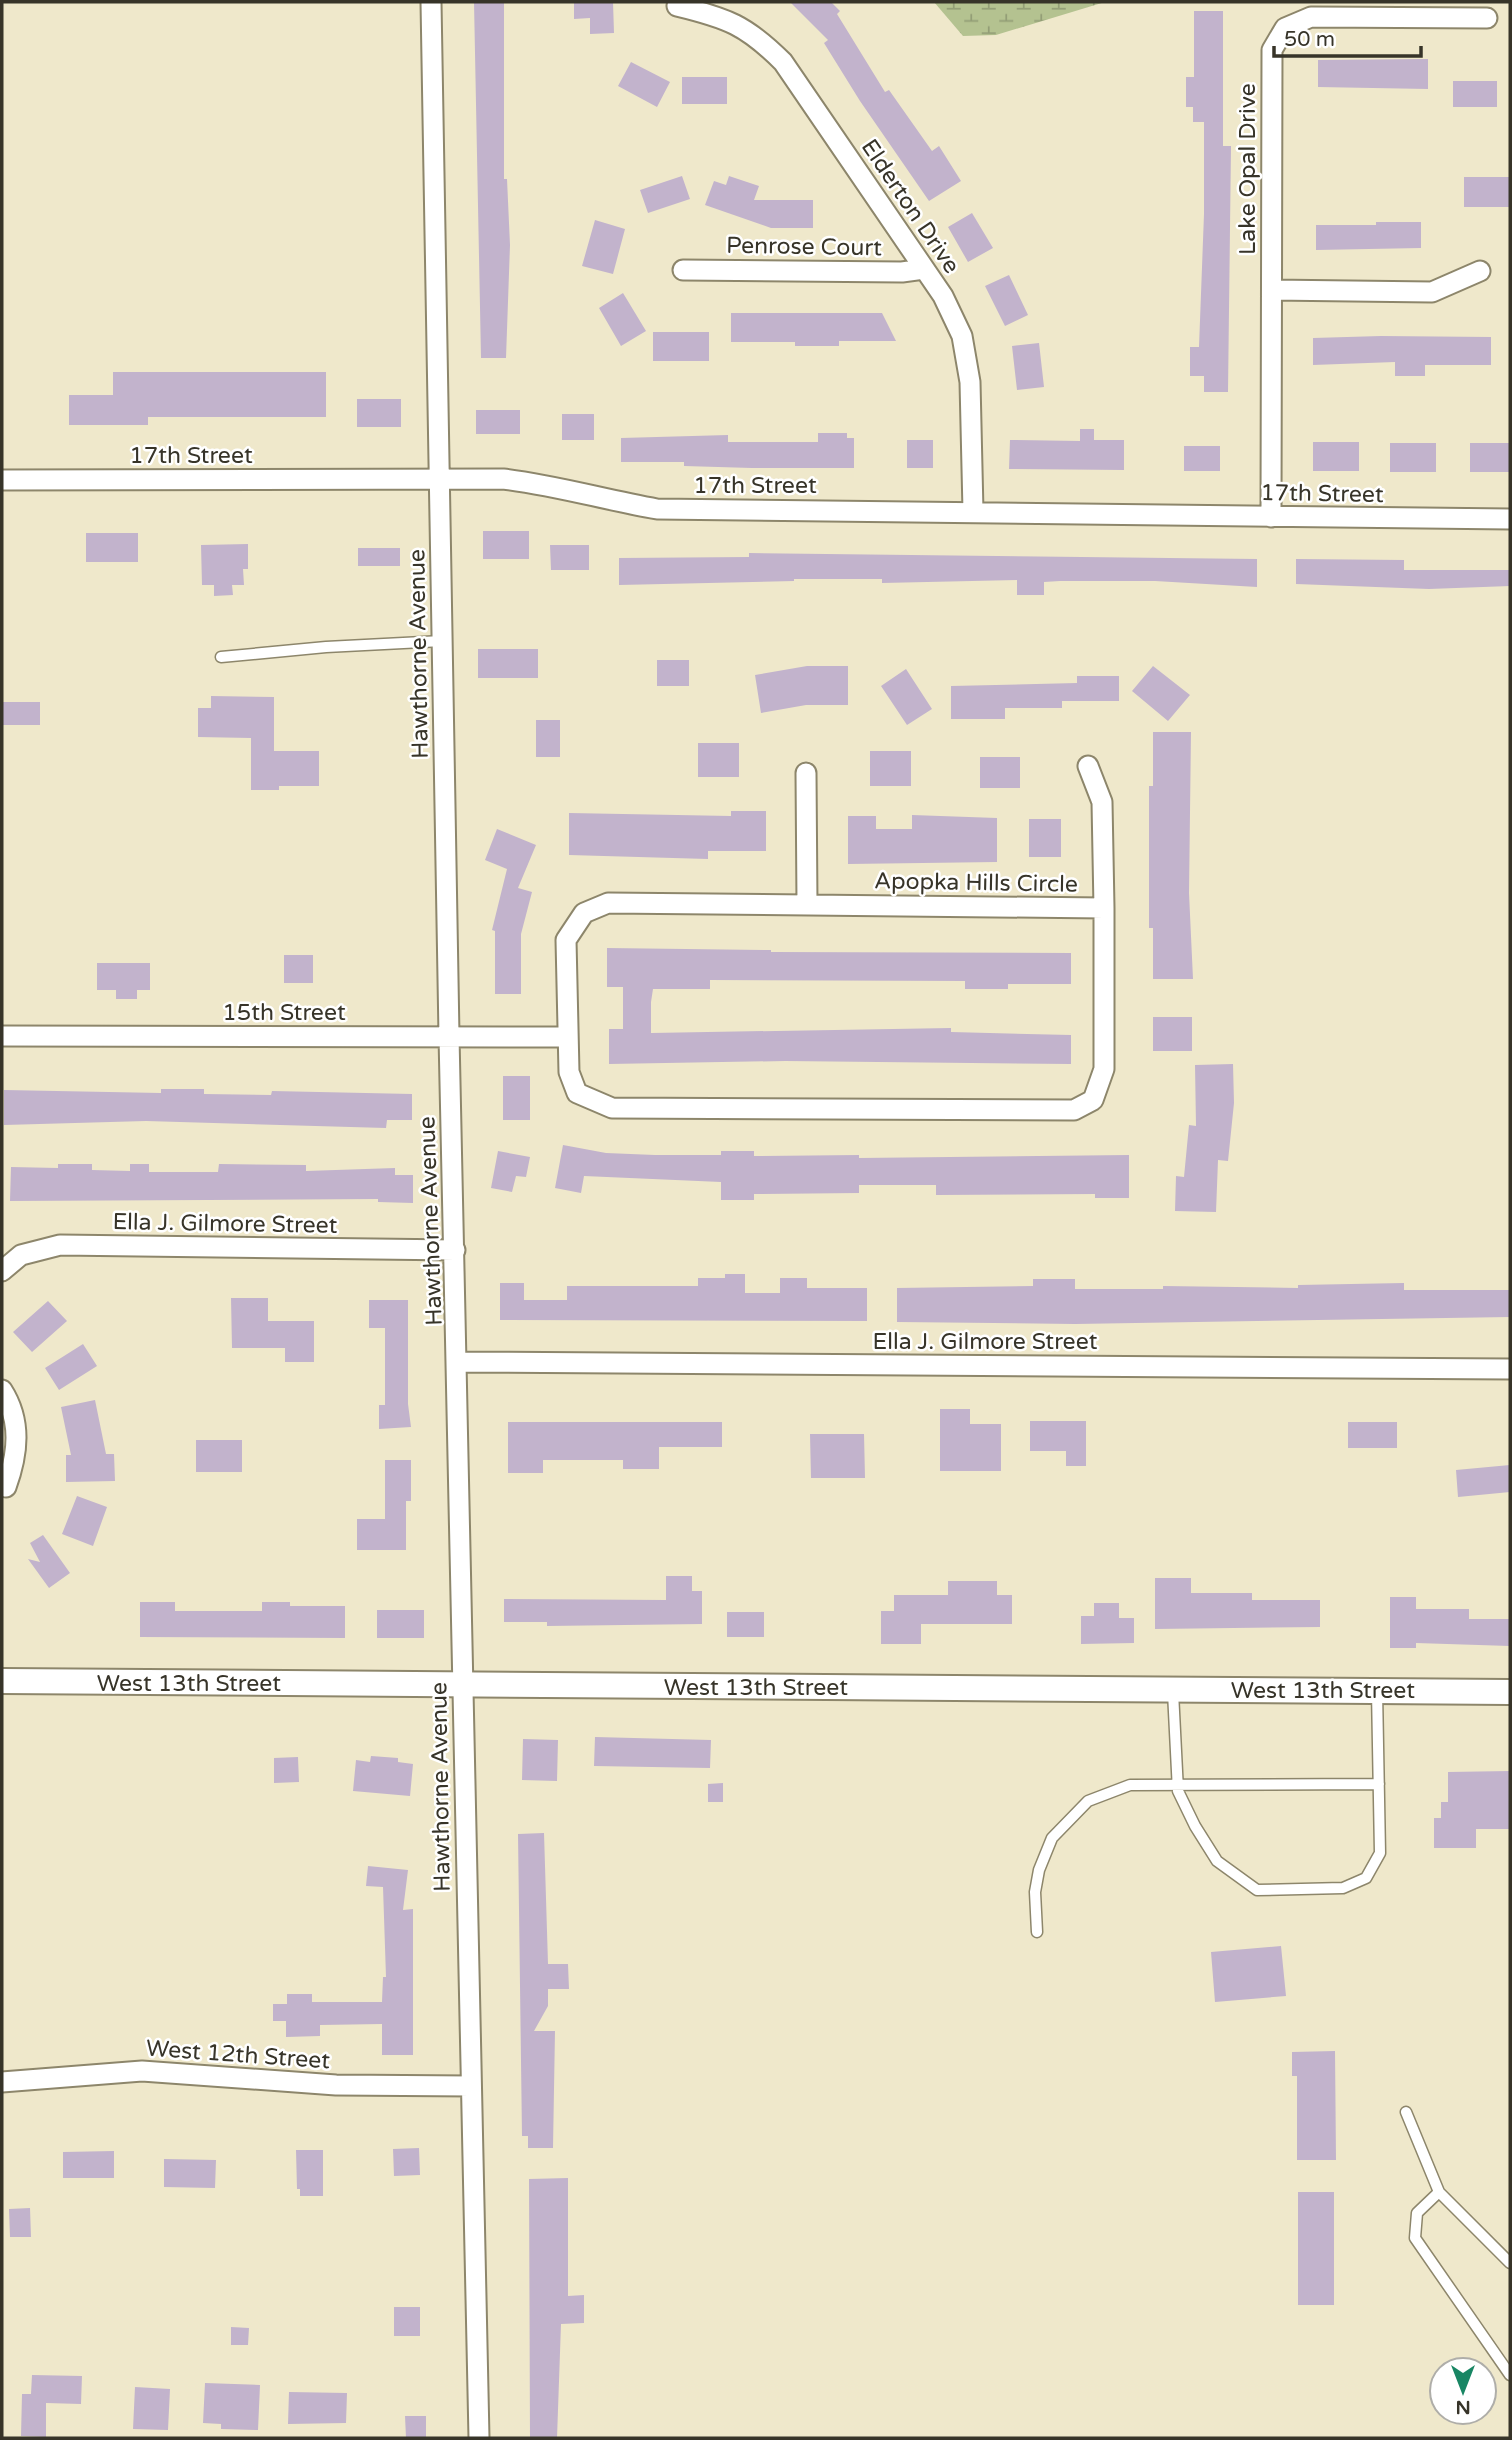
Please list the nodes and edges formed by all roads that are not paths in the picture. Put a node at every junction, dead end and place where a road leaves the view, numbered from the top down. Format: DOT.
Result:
graph roads {
  1 [pos="431,2"];
  2 [pos="677,6"];
  3 [pos="1487,18"];
  4 [pos="924,269"];
  5 [pos="683,270"];
  6 [pos="1480,271"];
  7 [pos="1272,290"];
  8 [pos="440,479"];
  9 [pos="2,480"];
  10 [pos="973,511"];
  11 [pos="1271,517"];
  12 [pos="1510,519"];
  13 [pos="442,641"];
  14 [pos="220,657"];
  15 [pos="1088,766"];
  16 [pos="806,773"];
  17 [pos="807,904"];
  18 [pos="1104,908"];
  19 [pos="2,1036"];
  20 [pos="449,1036"];
  21 [pos="566,1037"];
  22 [pos="455,1250"];
  23 [pos="2,1271"];
  24 [pos="458,1362"];
  25 [pos="1510,1369"];
  26 [pos="2,1390"];
  27 [pos="6,1488"];
  28 [pos="2,1681"];
  29 [pos="463,1685"];
  30 [pos="1173,1689"];
  31 [pos="1377,1691"];
  32 [pos="1510,1692"];
  33 [pos="1178,1783"];
  34 [pos="1378,1784"];
  35 [pos="1037,1932"];
  36 [pos="2,2082"];
  37 [pos="471,2086"];
  38 [pos="1406,2112"];
  39 [pos="1439,2192"];
  40 [pos="1510,2263"];
  41 [pos="1510,2375"];
  42 [pos="479,2438"];
  1 -- 8 [label="street, Hawthorne Avenue"];
  2 -- 4 [label="street, Elderton Drive"];
  3 -- 7 [label="street, Lake Opal Drive"];
  4 -- 5 [label="street, Penrose Court"];
  4 -- 10 [label="street, Elderton Drive"];
  6 -- 7 [label="street"];
  7 -- 11 [label="street, Lake Opal Drive"];
  8 -- 9 [label="street, 17th Street"];
  8 -- 10 [label="street, 17th Street"];
  8 -- 13 [label="street, Hawthorne Avenue"];
  10 -- 11 [label="street, 17th Street"];
  11 -- 12 [label="street, 17th Street"];
  13 -- 14 [label="lane"];
  13 -- 20 [label="street, Hawthorne Avenue"];
  15 -- 18 [label="street"];
  16 -- 17 [label="street"];
  17 -- 18 [label="street, Apopka Hills Circle"];
  17 -- 21 [label="street, Apopka Hills Circle"];
  18 -- 21 [label="street, Apopka Hills Circle"];
  19 -- 20 [label="street, 15th Street"];
  20 -- 21 [label="street, 15th Street"];
  20 -- 22 [label="street, Hawthorne Avenue"];
  22 -- 23 [label="street, Ella J. Gilmore Street"];
  22 -- 24 [label="street, Hawthorne Avenue"];
  24 -- 25 [label="street, Ella J. Gilmore Street"];
  24 -- 29 [label="street, Hawthorne Avenue"];
  26 -- 27 [label="street"];
  28 -- 29 [label="street, West 13th Street"];
  29 -- 30 [label="street, West 13th Street"];
  29 -- 37 [label="street, Hawthorne Avenue"];
  30 -- 31 [label="street, West 13th Street"];
  30 -- 33 [label="lane"];
  31 -- 32 [label="street, West 13th Street"];
  31 -- 34 [label="lane"];
  33 -- 34 [label="lane"];
  33 -- 34 [label="lane"];
  33 -- 35 [label="lane"];
  36 -- 37 [label="street, West 12th Street"];
  37 -- 42 [label="street, Hawthorne Avenue"];
  38 -- 39 [label="lane"];
  39 -- 40 [label="lane"];
  39 -- 41 [label="lane"];
}
